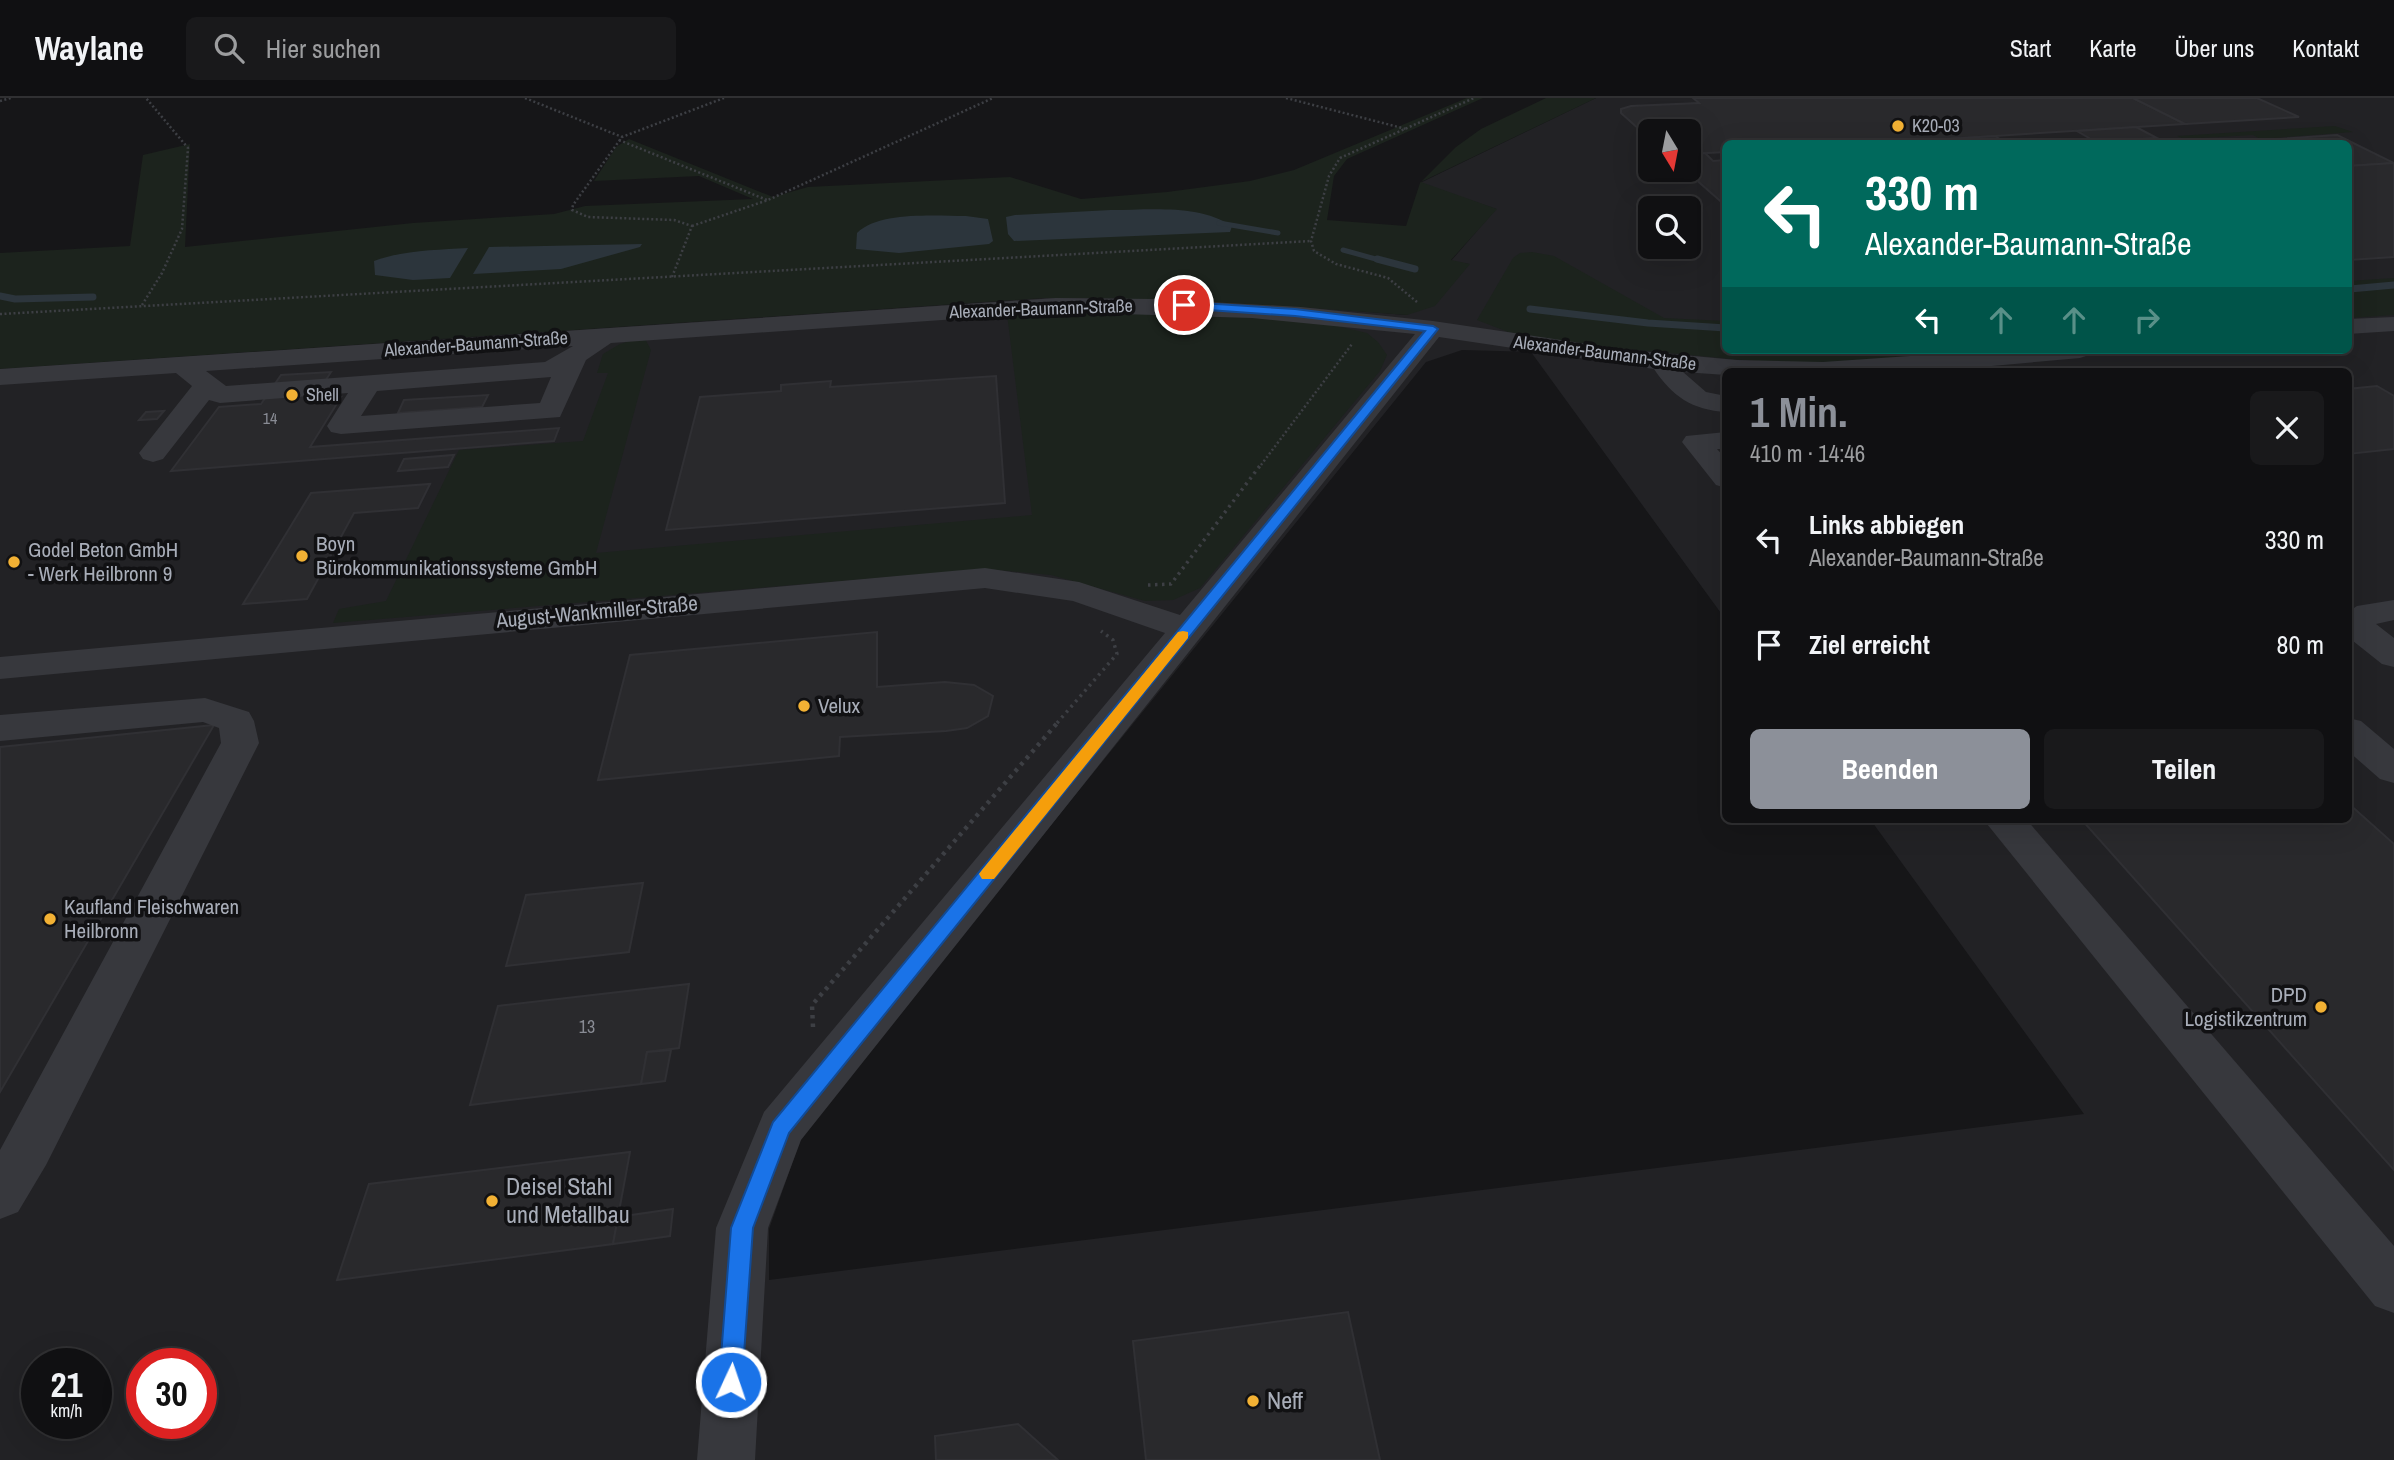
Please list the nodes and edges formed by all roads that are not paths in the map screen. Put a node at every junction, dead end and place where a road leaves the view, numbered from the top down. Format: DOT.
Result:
graph roads {
  1 [pos="2394,324"];
  2 [pos="2352,327"];
  3 [pos="1433,329"];
  4 [pos="611,335"];
  5 [pos="407,349"];
  6 [pos="2034,354"];
  7 [pos="575,355"];
  8 [pos="1664,363"];
  9 [pos="181,364"];
  10 [pos="1726,368"];
  11 [pos="1872,368"];
  12 [pos="0,377"];
  13 [pos="207,384"];
  14 [pos="362,384"];
  15 [pos="1722,403"];
  16 [pos="1722,440"];
  17 [pos="153,453"];
  18 [pos="1722,474"];
  19 [pos="2394,610"];
  20 [pos="1189,629"];
  21 [pos="2394,656"];
  22 [pos="0,667"];
  23 [pos="0,728"];
  24 [pos="2352,733"];
  25 [pos="2394,770"];
  26 [pos="2006,823"];
  27 [pos="0,1195"];
  28 [pos="2394,1287"];
  29 [pos="726,1460"];
  1 -- 2 [label="street"];
  3 -- 4 [label="street, Alexander-Baumann-Straße"];
  3 -- 8 [label="street, Alexander-Baumann-Straße"];
  3 -- 20 [label="street"];
  4 -- 5 [label="street, Alexander-Baumann-Straße"];
  4 -- 7 [label="street"];
  5 -- 9 [label="street, Alexander-Baumann-Straße"];
  5 -- 14 [label="street"];
  6 -- 11 [label="street, Alexander-Baumann-Straße"];
  7 -- 14 [label="street"];
  7 -- 14 [label="street"];
  8 -- 10 [label="street, Alexander-Baumann-Straße"];
  8 -- 15 [label="street"];
  9 -- 12 [label="street, Alexander-Baumann-Straße"];
  9 -- 13 [label="street"];
  13 -- 14 [label="street"];
  13 -- 17 [label="street"];
  16 -- 18 [label="street"];
  19 -- 21 [label="street"];
  20 -- 22 [label="street, August-Wankmiller-Straße"];
  20 -- 29 [label="street"];
  23 -- 27 [label="street"];
  24 -- 25 [label="street"];
  26 -- 28 [label="street"];
}
